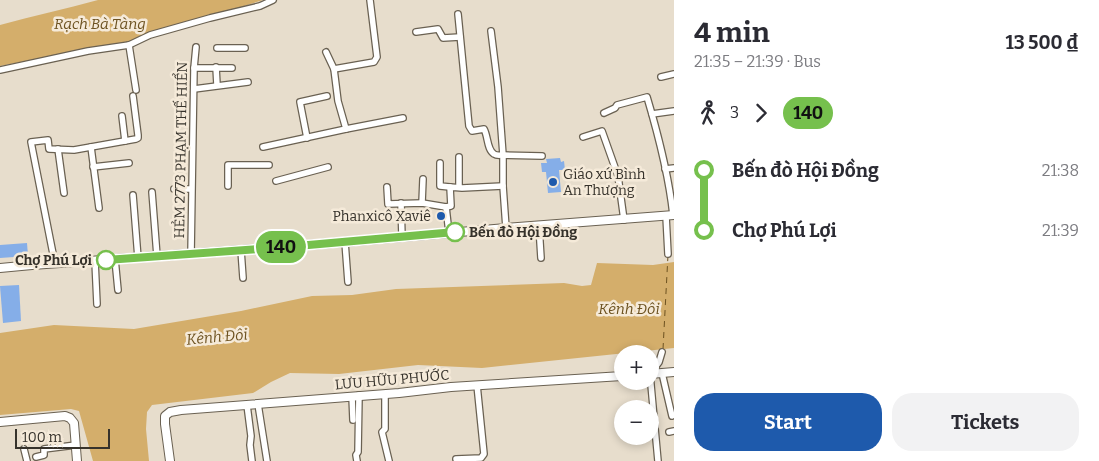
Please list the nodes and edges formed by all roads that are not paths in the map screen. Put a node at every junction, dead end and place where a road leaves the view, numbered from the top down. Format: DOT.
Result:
graph roads {
  1 [pos="273,0"];
  2 [pos="370,0"];
  3 [pos="458,14"];
  4 [pos="491,31"];
  5 [pos="416,32"];
  6 [pos="460,37"];
  7 [pos="129,45"];
  8 [pos="196,47"];
  9 [pos="217,48"];
  10 [pos="245,48"];
  11 [pos="326,52"];
  12 [pos="216,67"];
  13 [pos="194,68"];
  14 [pos="232,68"];
  15 [pos="334,69"];
  16 [pos="0,70"];
  17 [pos="674,74"];
  18 [pos="661,76"];
  19 [pos="248,82"];
  20 [pos="217,86"];
  21 [pos="194,89"];
  22 [pos="136,90"];
  23 [pos="133,96"];
  24 [pos="327,96"];
  25 [pos="674,111"];
  26 [pos="604,113"];
  27 [pos="652,114"];
  28 [pos="122,116"];
  29 [pos="403,118"];
  30 [pos="346,129"];
  31 [pos="583,137"];
  32 [pos="307,138"];
  33 [pos="125,141"];
  34 [pos="91,147"];
  35 [pos="263,147"];
  36 [pos="58,149"];
  37 [pos="503,155"];
  38 [pos="542,156"];
  39 [pos="459,158"];
  40 [pos="129,163"];
  41 [pos="440,163"];
  42 [pos="269,165"];
  43 [pos="93,167"];
  44 [pos="328,167"];
  45 [pos="674,168"];
  46 [pos="665,169"];
  47 [pos="423,179"];
  48 [pos="276,181"];
  49 [pos="228,186"];
  50 [pos="503,186"];
  51 [pos="387,187"];
  52 [pos="450,187"];
  53 [pos="459,188"];
  54 [pos="191,189"];
  55 [pos="174,190"];
  56 [pos="152,192"];
  57 [pos="64,193"];
  58 [pos="133,194"];
  59 [pos="401,203"];
  60 [pos="422,203"];
  61 [pos="446,207"];
  62 [pos="99,208"];
  63 [pos="671,215"];
  64 [pos="624,220"];
  65 [pos="539,226"];
  66 [pos="506,228"];
  67 [pos="450,233"];
  68 [pos="402,236"];
  69 [pos="345,242"];
  70 [pos="242,250"];
  71 [pos="191,254"];
  72 [pos="668,254"];
  73 [pos="157,256"];
  74 [pos="138,258"];
  75 [pos="542,258"];
  76 [pos="115,259"];
  77 [pos="96,261"];
  78 [pos="55,264"];
  79 [pos="0,268"];
  80 [pos="243,278"];
  81 [pos="348,282"];
  82 [pos="118,290"];
  83 [pos="97,304"];
  84 [pos="662,352"];
  85 [pos="659,363"];
  86 [pos="674,372"];
  87 [pos="659,373"];
  88 [pos="662,373"];
  89 [pos="614,376"];
  90 [pos="477,385"];
  91 [pos="651,390"];
  92 [pos="385,394"];
  93 [pos="355,396"];
  94 [pos="258,404"];
  95 [pos="247,405"];
  96 [pos="673,416"];
  97 [pos="664,417"];
  98 [pos="353,420"];
  99 [pos="0,422"];
  100 [pos="76,445"];
  101 [pos="24,449"];
  102 [pos="36,457"];
  103 [pos="456,459"];
  104 [pos="27,461"];
  105 [pos="77,461"];
  106 [pos="170,461"];
  107 [pos="252,461"];
  108 [pos="267,461"];
  109 [pos="357,461"];
  110 [pos="389,461"];
  111 [pos="658,461"];
  1 -- 7 [label="street"];
  2 -- 15 [label="street"];
  3 -- 6 [label="street"];
  4 -- 37 [label="street"];
  5 -- 6 [label="street"];
  6 -- 37 [label="street"];
  7 -- 16 [label="street"];
  7 -- 22 [label="street"];
  8 -- 13 [label="street, HẺM 2773 PHẠM THẾ HIỂN"];
  9 -- 10 [label="street"];
  11 -- 15 [label="street"];
  12 -- 13 [label="street"];
  12 -- 14 [label="street"];
  12 -- 20 [label="street"];
  13 -- 21 [label="street, HẺM 2773 PHẠM THẾ HIỂN"];
  15 -- 30 [label="street"];
  17 -- 18 [label="street"];
  19 -- 20 [label="street"];
  20 -- 21 [label="street"];
  21 -- 54 [label="street, HẺM 2773 PHẠM THẾ HIỂN"];
  23 -- 33 [label="street"];
  24 -- 32 [label="street"];
  25 -- 27 [label="street"];
  26 -- 27 [label="street"];
  27 -- 46 [label="street"];
  28 -- 33 [label="street"];
  29 -- 30 [label="street"];
  30 -- 32 [label="street"];
  31 -- 64 [label="street"];
  32 -- 35 [label="street"];
  33 -- 34 [label="street"];
  34 -- 36 [label="street"];
  34 -- 43 [label="street"];
  36 -- 57 [label="street"];
  36 -- 78 [label="street"];
  37 -- 38 [label="street"];
  37 -- 50 [label="street"];
  39 -- 53 [label="street"];
  40 -- 43 [label="street"];
  41 -- 52 [label="street"];
  42 -- 49 [label="street"];
  43 -- 62 [label="street"];
  44 -- 48 [label="street"];
  45 -- 46 [label="street"];
  46 -- 63 [label="street"];
  47 -- 60 [label="street"];
  50 -- 53 [label="street"];
  50 -- 66 [label="street"];
  51 -- 59 [label="street"];
  52 -- 53 [label="street"];
  52 -- 61 [label="street"];
  54 -- 55 [label="street"];
  54 -- 71 [label="street, HẺM 2773 PHẠM THẾ HIỂN"];
  56 -- 73 [label="street"];
  58 -- 74 [label="street"];
  59 -- 60 [label="street"];
  59 -- 68 [label="street"];
  60 -- 61 [label="street"];
  61 -- 67 [label="street"];
  63 -- 64 [label="main road"];
  63 -- 72 [label="street"];
  64 -- 65 [label="main road"];
  65 -- 66 [label="main road"];
  65 -- 75 [label="street"];
  66 -- 67 [label="main road"];
  67 -- 68 [label="main road"];
  68 -- 69 [label="main road"];
  69 -- 70 [label="main road"];
  69 -- 81 [label="street"];
  70 -- 71 [label="main road"];
  70 -- 80 [label="street"];
  71 -- 73 [label="main road"];
  73 -- 74 [label="main road"];
  74 -- 76 [label="main road"];
  76 -- 77 [label="main road"];
  76 -- 82 [label="street"];
  77 -- 78 [label="main road"];
  77 -- 83 [label="street"];
  78 -- 79 [label="main road"];
  84 -- 85 [label="street"];
  86 -- 88 [label="main road"];
  87 -- 88 [label="main road"];
  88 -- 96 [label="street"];
  89 -- 90 [label="main road, LƯU HỮU PHƯỚC"];
  90 -- 92 [label="main road, LƯU HỮU PHƯỚC"];
  90 -- 103 [label="street"];
  91 -- 111 [label="street"];
  92 -- 93 [label="main road, LƯU HỮU PHƯỚC"];
  92 -- 110 [label="street"];
  93 -- 94 [label="main road, LƯU HỮU PHƯỚC"];
  93 -- 98 [label="street"];
  93 -- 109 [label="street"];
  94 -- 95 [label="main road, LƯU HỮU PHƯỚC"];
  94 -- 108 [label="street"];
  95 -- 106 [label="main road, LƯU HỮU PHƯỚC"];
  95 -- 107 [label="street"];
  96 -- 97 [label="street"];
  99 -- 100 [label="main road"];
  100 -- 102 [label="street"];
  100 -- 105 [label="main road"];
  101 -- 104 [label="street"];
}
